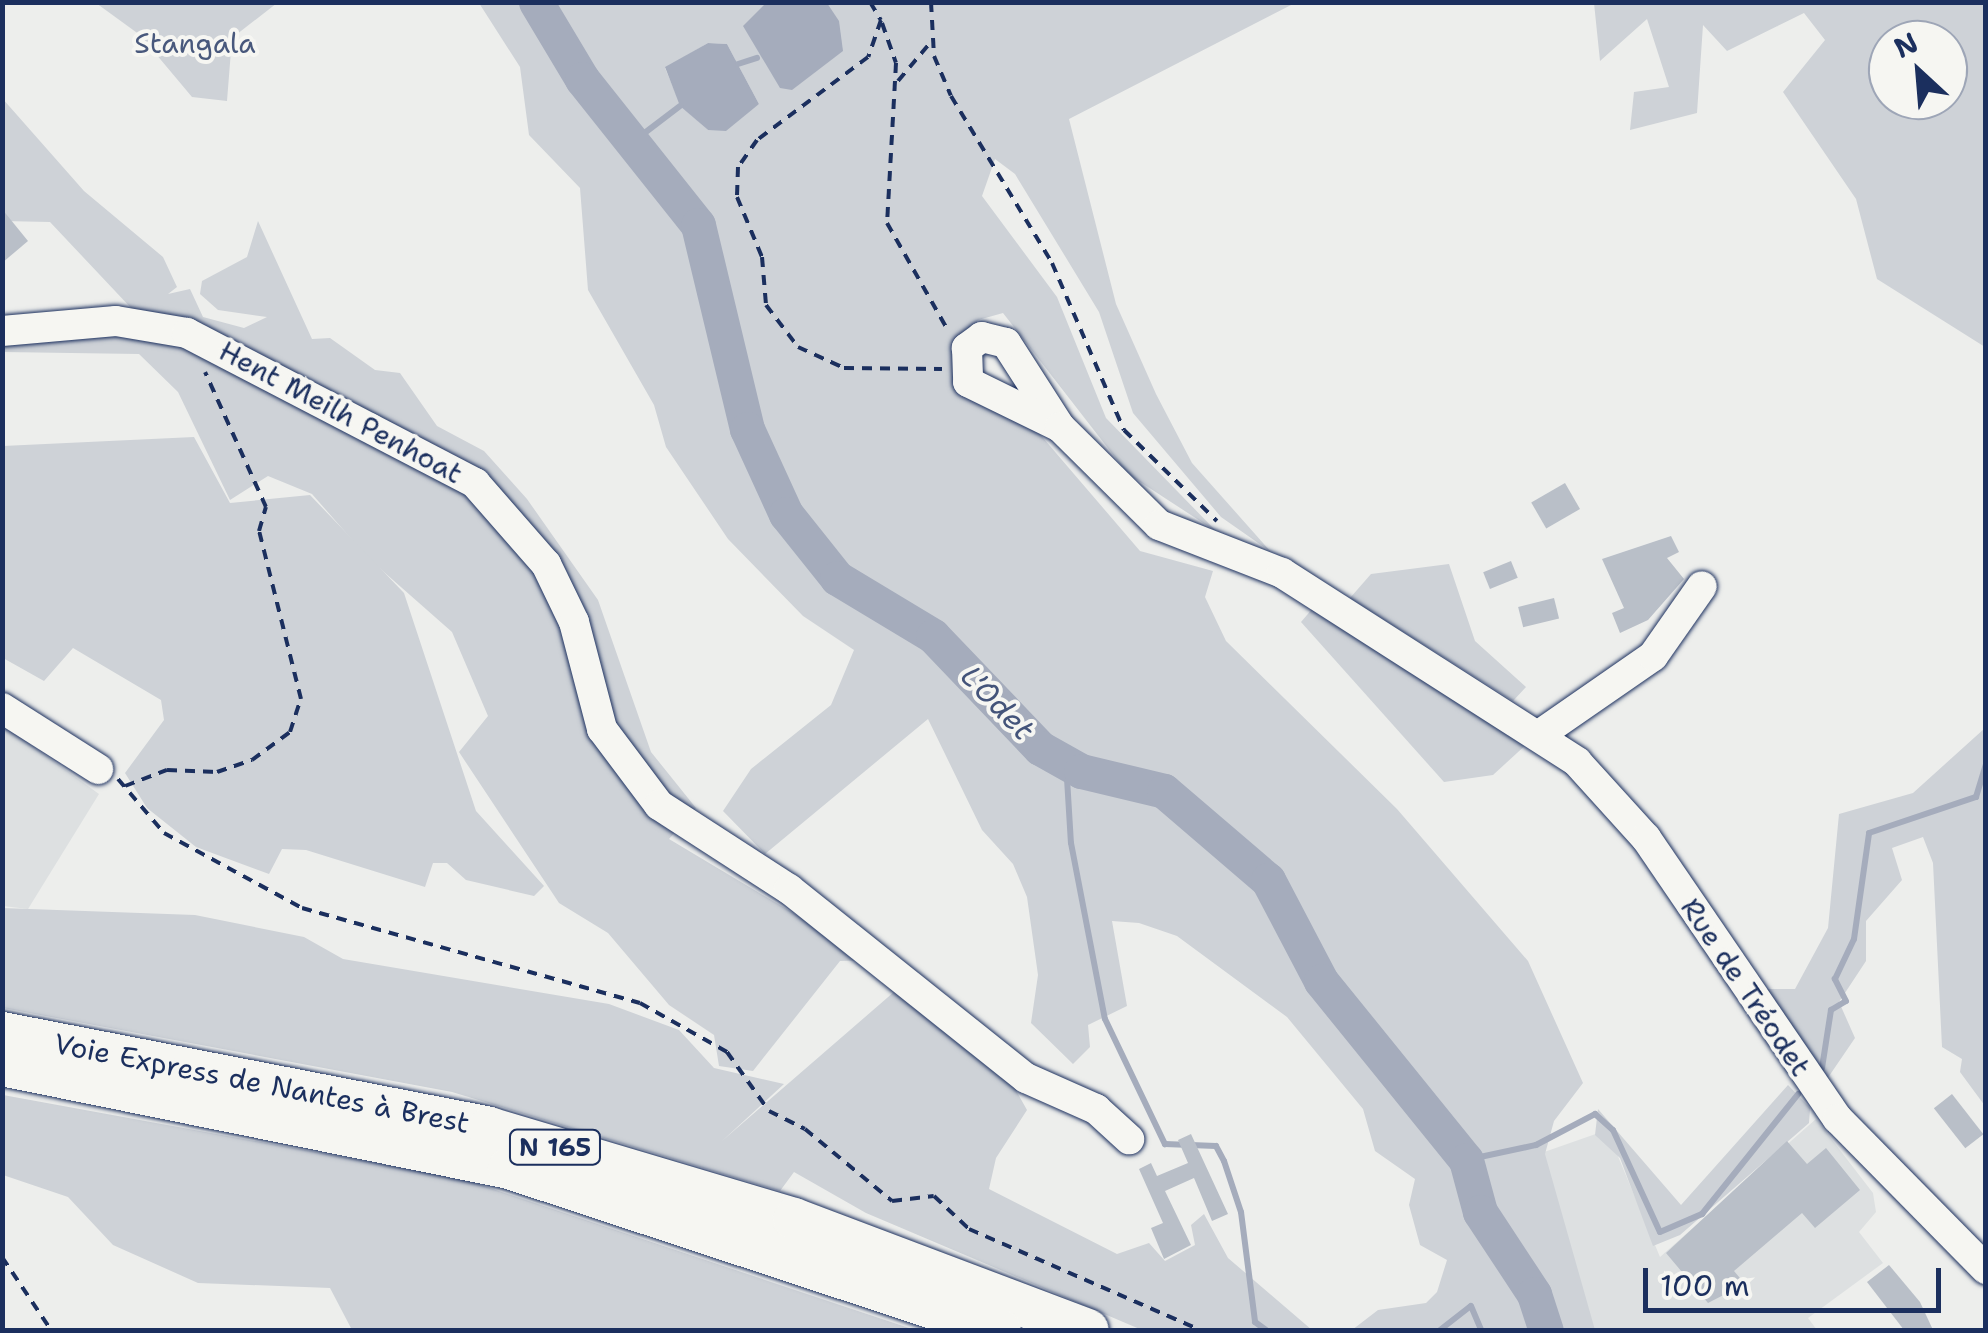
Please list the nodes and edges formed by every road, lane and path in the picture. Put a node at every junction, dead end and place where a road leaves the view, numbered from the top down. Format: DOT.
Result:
graph roads {
  1 [pos="870,2"];
  2 [pos="931,2"];
  3 [pos="880,20"];
  4 [pos="932,42"];
  5 [pos="895,85"];
  6 [pos="2,330"];
  7 [pos="963,360"];
  8 [pos="200,365"];
  9 [pos="1060,427"];
  10 [pos="1252,560"];
  11 [pos="1702,586"];
  12 [pos="2,708"];
  13 [pos="1542,734"];
  14 [pos="98,769"];
  15 [pos="125,786"];
  16 [pos="2,1033"];
  17 [pos="2,1065"];
  18 [pos="1128,1139"];
  19 [pos="2,1256"];
  20 [pos="1986,1268"];
  21 [pos="50,1330"];
  22 [pos="152,1330"];
  23 [pos="193,1330"];
  24 [pos="552,1330"];
  25 [pos="620,1330"];
  26 [pos="1000,1330"];
  27 [pos="1088,1330"];
  28 [pos="1200,1330"];
  1 -- 3 [label="path"];
  2 -- 4 [label="path"];
  3 -- 5 [label="path"];
  3 -- 7 [label="path"];
  4 -- 5 [label="path"];
  4 -- 10 [label="path"];
  5 -- 7 [label="path"];
  6 -- 18 [label="street, Hent Meilh Penhoat"];
  7 -- 9 [label="street"];
  7 -- 9 [label="street"];
  8 -- 15 [label="path"];
  9 -- 10 [label="street, Rue de Tréodet"];
  10 -- 13 [label="street, Rue de Tréodet"];
  11 -- 13 [label="street"];
  12 -- 14 [label="street"];
  13 -- 20 [label="street, Rue de Tréodet"];
  14 -- 15 [label="path"];
  15 -- 28 [label="path"];
  16 -- 27 [label="highway, Voie Express de Nantes à Brest / N 165"];
  17 -- 26 [label="highway, Voie Express de Nantes à Brest / N 165"];
  19 -- 21 [label="path"];
  22 -- 23 [label="path"];
  24 -- 25 [label="path"];
}
